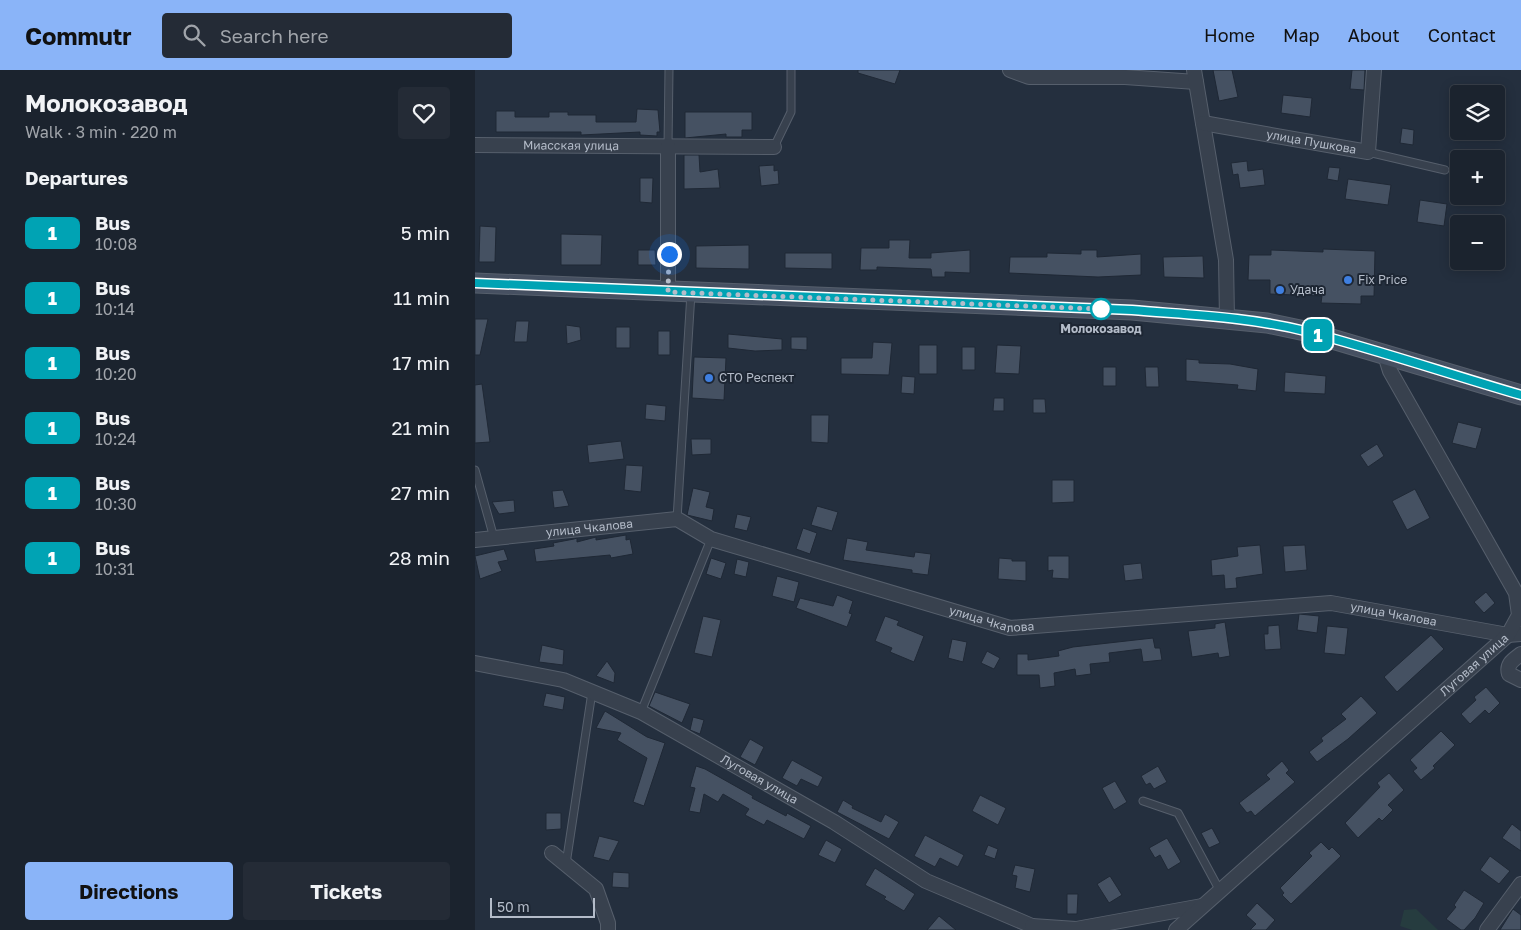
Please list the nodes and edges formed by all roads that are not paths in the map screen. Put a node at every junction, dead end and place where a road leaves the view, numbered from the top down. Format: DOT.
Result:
graph roads {
  1 [pos="669,70"];
  2 [pos="791,70"];
  3 [pos="1010,70"];
  4 [pos="1374,70"];
  5 [pos="1195,76"];
  6 [pos="1203,123"];
  7 [pos="475,145"];
  8 [pos="667,146"];
  9 [pos="774,147"];
  10 [pos="1368,152"];
  11 [pos="1445,170"];
  12 [pos="475,283"];
  13 [pos="668,292"];
  14 [pos="691,293"];
  15 [pos="1227,319"];
  16 [pos="1385,355"];
  17 [pos="1521,395"];
  18 [pos="475,470"];
  19 [pos="677,519"];
  20 [pos="494,538"];
  21 [pos="711,539"];
  22 [pos="475,540"];
  23 [pos="1514,635"];
  24 [pos="1521,654"];
  25 [pos="475,663"];
  26 [pos="1521,680"];
  27 [pos="592,692"];
  28 [pos="641,712"];
  29 [pos="1143,801"];
  30 [pos="552,853"];
  31 [pos="566,864"];
  32 [pos="1521,884"];
  33 [pos="1220,891"];
  34 [pos="1203,906"];
  35 [pos="1034,928"];
  36 [pos="608,930"];
  37 [pos="1176,930"];
  38 [pos="1487,930"];
  1 -- 8 [label="lane"];
  2 -- 9 [label="lane"];
  3 -- 5 [label="street"];
  4 -- 10 [label="street, улица Пушкова"];
  5 -- 6 [label="street"];
  6 -- 10 [label="street, улица Пушкова"];
  6 -- 15 [label="street"];
  7 -- 8 [label="street, Миасская улица"];
  8 -- 9 [label="street, Миасская улица"];
  8 -- 13 [label="street"];
  10 -- 11 [label="lane"];
  12 -- 13 [label="main road"];
  13 -- 14 [label="main road"];
  14 -- 15 [label="main road"];
  14 -- 19 [label="lane"];
  15 -- 16 [label="main road"];
  16 -- 17 [label="main road"];
  16 -- 23 [label="street, Луговая улица"];
  18 -- 20 [label="lane"];
  19 -- 20 [label="street, улица Чкалова"];
  19 -- 21 [label="street, улица Чкалова"];
  20 -- 22 [label="street, улица Чкалова"];
  21 -- 23 [label="street, улица Чкалова"];
  21 -- 28 [label="lane"];
  23 -- 33 [label="street, Луговая улица"];
  24 -- 26 [label="street"];
  25 -- 27 [label="street, Луговая улица"];
  27 -- 28 [label="street, Луговая улица"];
  27 -- 31 [label="lane"];
  28 -- 35 [label="street, Луговая улица"];
  29 -- 33 [label="lane"];
  30 -- 31 [label="street"];
  31 -- 36 [label="street"];
  32 -- 38 [label="street"];
  33 -- 34 [label="street, Луговая улица"];
  34 -- 35 [label="street, Луговая улица"];
  34 -- 37 [label="street, Луговая улица"];
}
